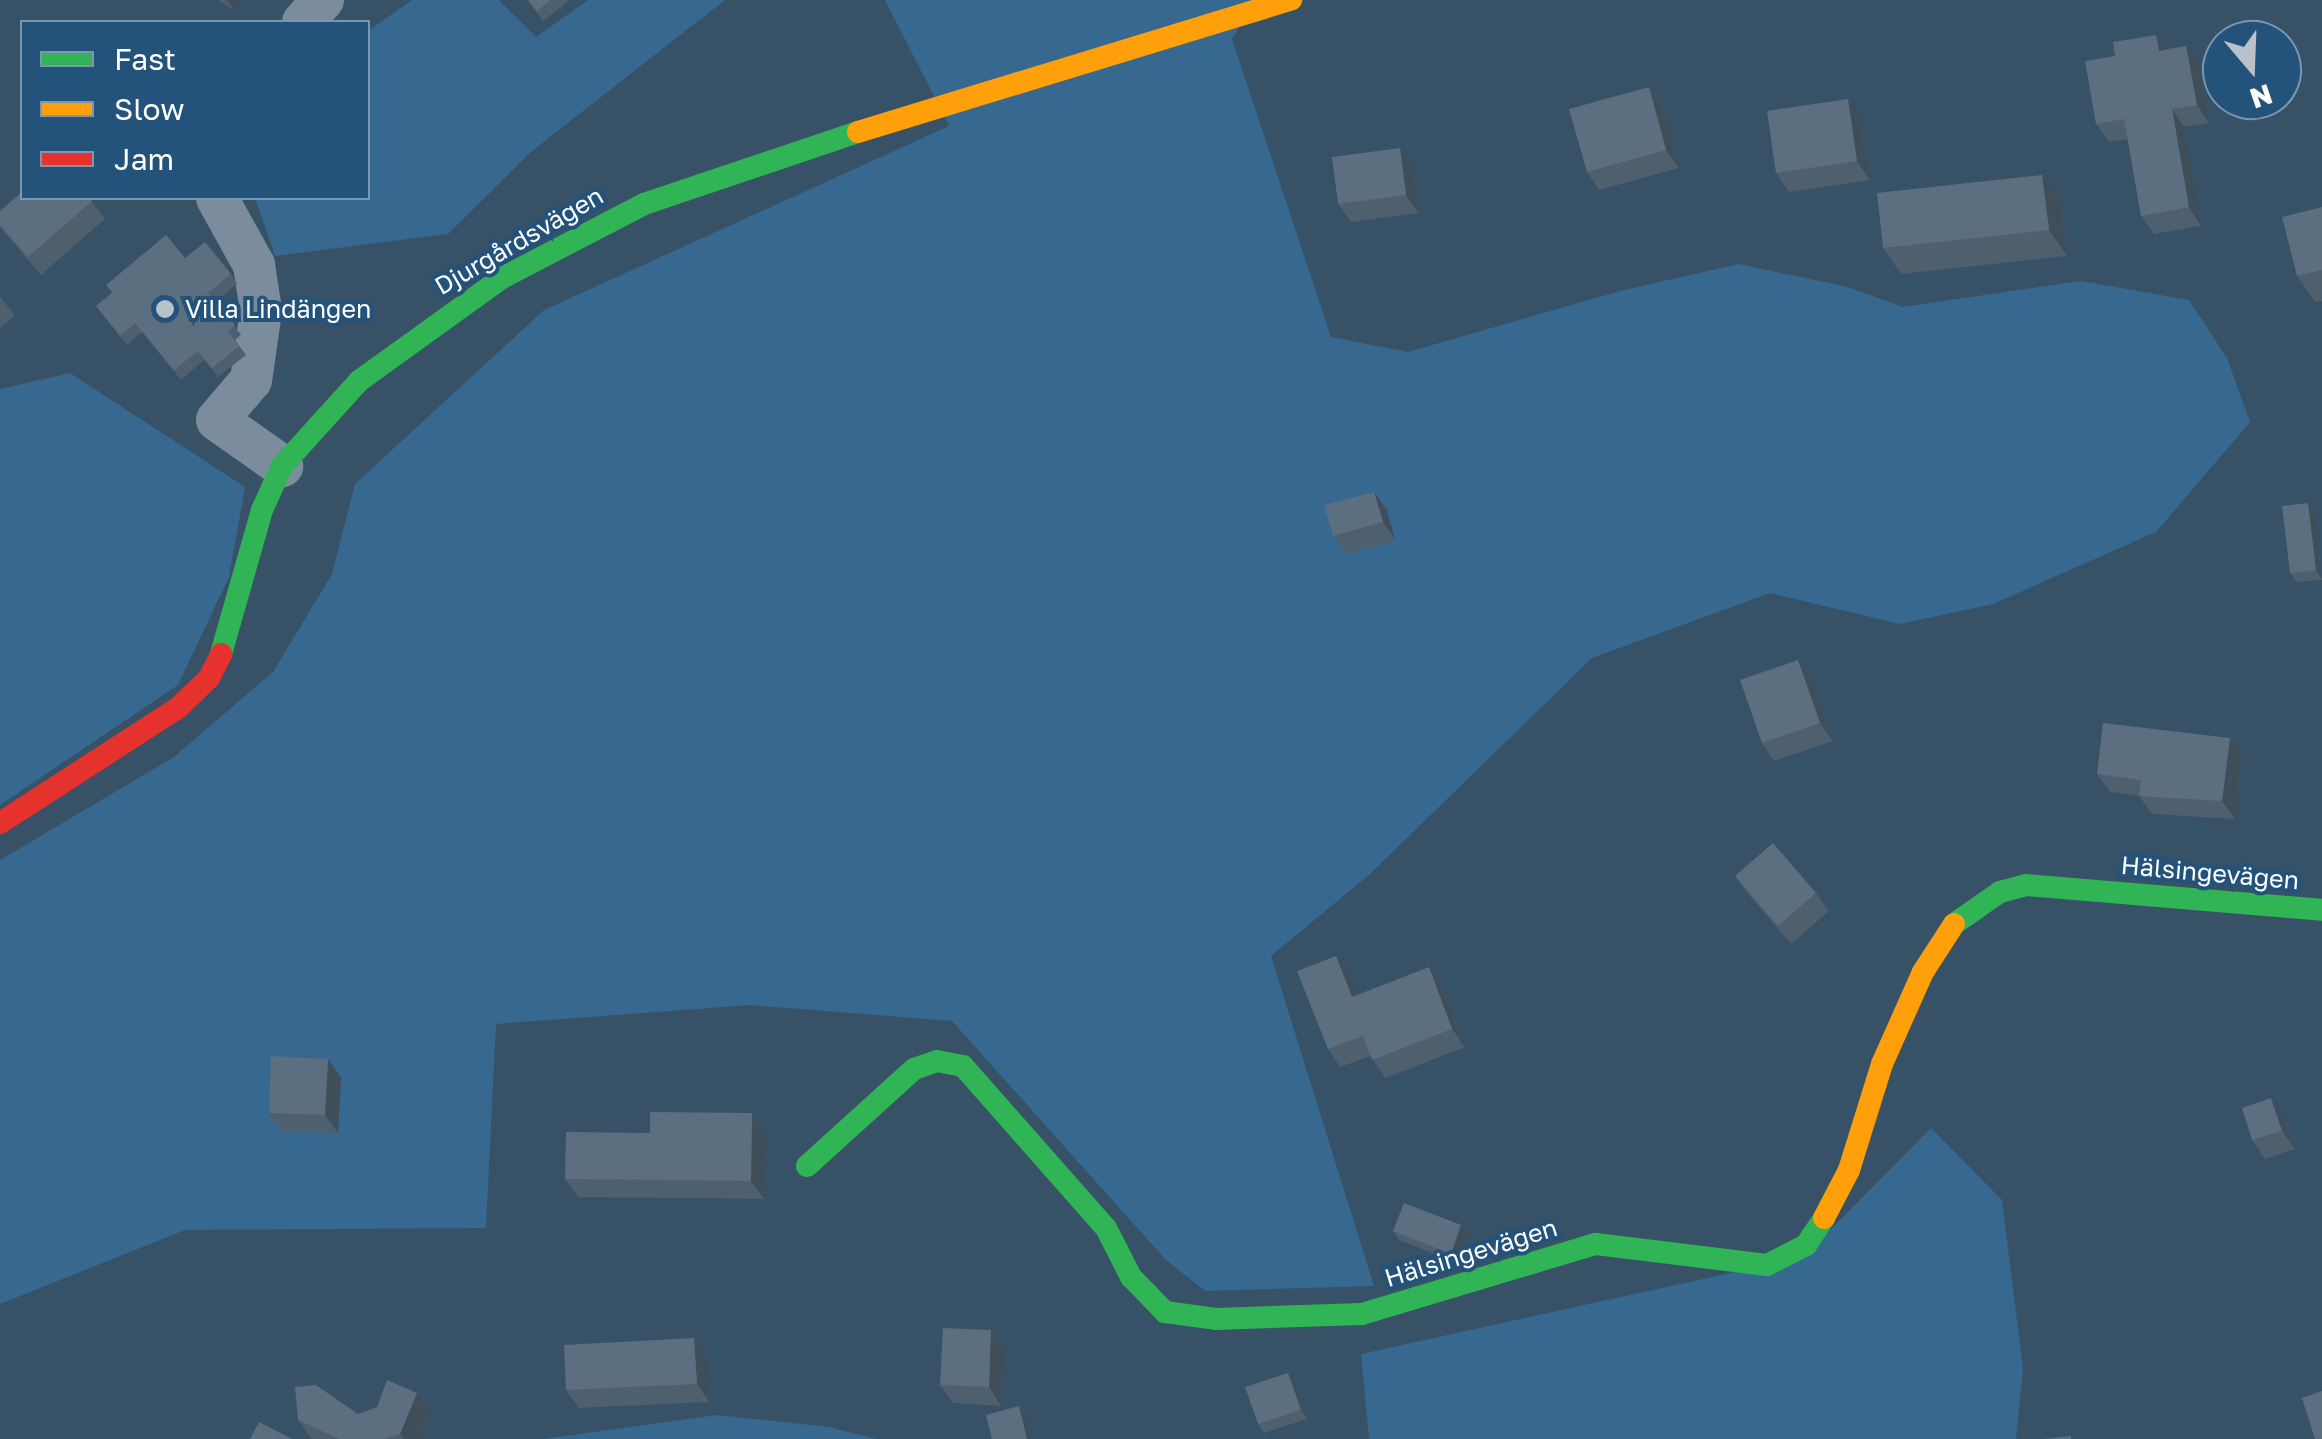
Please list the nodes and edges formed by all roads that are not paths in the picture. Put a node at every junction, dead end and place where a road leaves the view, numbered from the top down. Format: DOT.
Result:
graph roads {
  1 [pos="323,0"];
  2 [pos="1291,0"];
  3 [pos="305,20"];
  4 [pos="218,200"];
  5 [pos="282,466"];
  6 [pos="0,823"];
  7 [pos="2322,910"];
  8 [pos="807,1166"];
  1 -- 3 [label="street"];
  2 -- 5 [label="street, Djurgårdsvägen"];
  4 -- 5 [label="street"];
  5 -- 6 [label="street, Djurgårdsvägen"];
  7 -- 8 [label="street, Hälsingevägen"];
}
